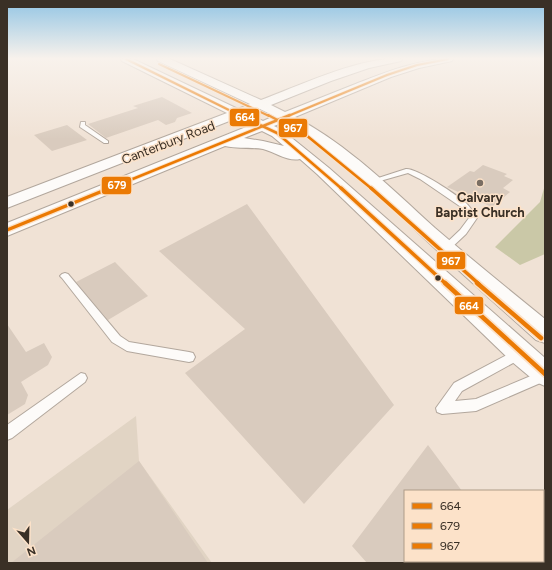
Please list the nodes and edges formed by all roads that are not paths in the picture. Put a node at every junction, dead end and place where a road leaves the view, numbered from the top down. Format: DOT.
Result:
graph roads {
  1 [pos="181,86"];
  2 [pos="221,86"];
  3 [pos="229,86"];
  4 [pos="310,86"];
  5 [pos="362,86"];
  6 [pos="358,87"];
  7 [pos="296,91"];
  8 [pos="200,95"];
  9 [pos="262,105"];
  10 [pos="240,114"];
  11 [pos="285,116"];
  12 [pos="83,123"];
  13 [pos="263,126"];
  14 [pos="309,130"];
  15 [pos="106,142"];
  16 [pos="165,143"];
  17 [pos="216,144"];
  18 [pos="322,171"];
  19 [pos="373,181"];
  20 [pos="7,203"];
  21 [pos="7,230"];
  22 [pos="446,248"];
  23 [pos="65,276"];
  24 [pos="545,333"];
  25 [pos="520,352"];
  26 [pos="545,353"];
  27 [pos="189,357"];
  28 [pos="545,374"];
  29 [pos="81,378"];
  30 [pos="7,433"];
  1 -- 8 [label="main road"];
  2 -- 9 [label="main road"];
  3 -- 7 [label="main road"];
  4 -- 7 [label="main road, Canterbury Road"];
  5 -- 6 [label="main road, Canterbury Road"];
  6 -- 11 [label="main road, Canterbury Road"];
  6 -- 14 [label="main road"];
  7 -- 9 [label="main road, Canterbury Road"];
  8 -- 10 [label="main road"];
  8 -- 16 [label="main road"];
  9 -- 10 [label="main road, Canterbury Road"];
  9 -- 11 [label="main road"];
  10 -- 13 [label="main road"];
  10 -- 16 [label="main road, Canterbury Road"];
  11 -- 13 [label="main road, Canterbury Road"];
  11 -- 14 [label="main road"];
  12 -- 15 [label="lane"];
  13 -- 17 [label="main road, Canterbury Road"];
  13 -- 18 [label="main road"];
  14 -- 19 [label="main road"];
  16 -- 20 [label="main road, Canterbury Road"];
  17 -- 18 [label="main road"];
  17 -- 21 [label="main road, Canterbury Road"];
  18 -- 25 [label="main road"];
  19 -- 22 [label="main road"];
  19 -- 22 [label="lane"];
  22 -- 24 [label="main road"];
  23 -- 27 [label="lane"];
  25 -- 26 [label="main road"];
  25 -- 28 [label="main road"];
  25 -- 28 [label="lane"];
  29 -- 30 [label="lane"];
}
